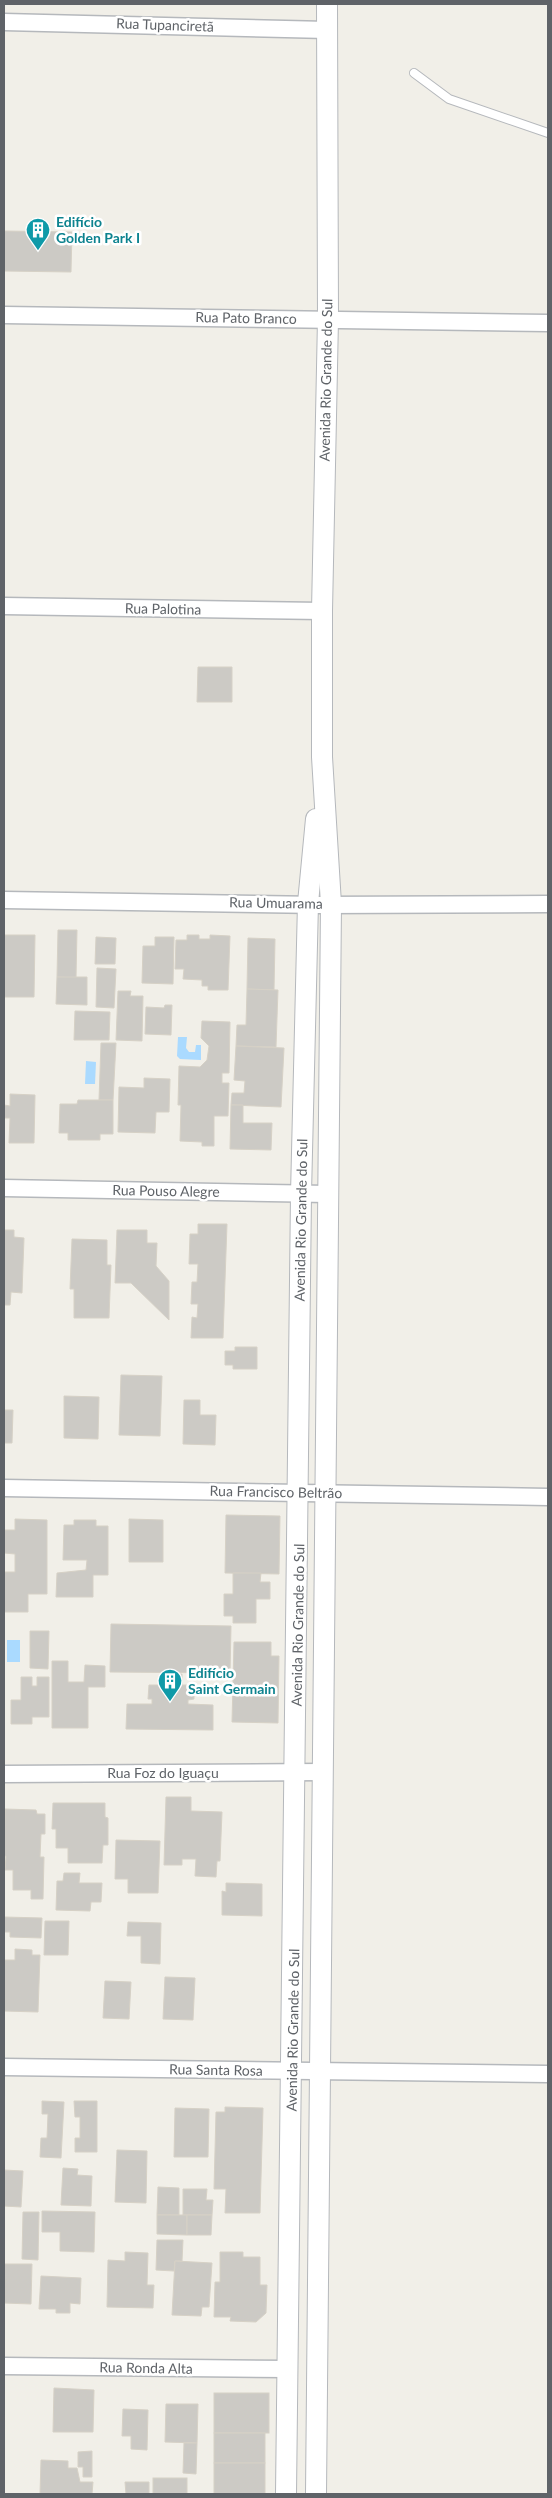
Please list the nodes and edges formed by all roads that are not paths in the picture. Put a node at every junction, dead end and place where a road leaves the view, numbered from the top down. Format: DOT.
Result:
graph roads {
  1 [pos="327,4"];
  2 [pos="4,22"];
  3 [pos="326,30"];
  4 [pos="414,73"];
  5 [pos="548,133"];
  6 [pos="4,315"];
  7 [pos="328,319"];
  8 [pos="548,323"];
  9 [pos="4,606"];
  10 [pos="322,611"];
  11 [pos="322,756"];
  12 [pos="4,900"];
  13 [pos="308,903"];
  14 [pos="331,904"];
  15 [pos="548,904"];
  16 [pos="4,1188"];
  17 [pos="301,1194"];
  18 [pos="328,1194"];
  19 [pos="4,1488"];
  20 [pos="299,1493"];
  21 [pos="325,1493"];
  22 [pos="548,1496"];
  23 [pos="296,1772"];
  24 [pos="322,1772"];
  25 [pos="4,1774"];
  26 [pos="4,2067"];
  27 [pos="292,2071"];
  28 [pos="319,2072"];
  29 [pos="548,2074"];
  30 [pos="4,2366"];
  31 [pos="288,2369"];
  32 [pos="286,2494"];
  33 [pos="316,2494"];
  1 -- 3 [label="street, Avenida Rio Grande do Sul"];
  2 -- 3 [label="street, Rua Tupanciretã"];
  3 -- 7 [label="street, Avenida Rio Grande do Sul"];
  4 -- 5 [label="lane"];
  6 -- 7 [label="street, Rua Pato Branco"];
  7 -- 8 [label="street, Rua Pato Branco"];
  7 -- 10 [label="street, Avenida Rio Grande do Sul"];
  9 -- 10 [label="street, Rua Palotina"];
  10 -- 11 [label="street, Avenida Rio Grande do Sul"];
  11 -- 13 [label="street, Avenida Rio Grande do Sul"];
  11 -- 14 [label="street, Avenida Rio Grande do Sul"];
  12 -- 13 [label="street, Rua Umuarama"];
  13 -- 14 [label="street, Rua Umuarama"];
  13 -- 17 [label="street, Avenida Rio Grande do Sul"];
  14 -- 15 [label="street, Rua Umuarama"];
  14 -- 18 [label="street, Avenida Rio Grande do Sul"];
  16 -- 17 [label="street, Rua Pouso Alegre"];
  17 -- 18 [label="street, Rua Pouso Alegre"];
  17 -- 20 [label="street, Avenida Rio Grande do Sul"];
  18 -- 21 [label="street, Avenida Rio Grande do Sul"];
  19 -- 20 [label="street, Rua Francisco Beltrão"];
  20 -- 21 [label="street, Rua Francisco Beltrão"];
  20 -- 23 [label="street, Avenida Rio Grande do Sul"];
  21 -- 22 [label="street, Rua Francisco Beltrão"];
  21 -- 24 [label="street, Avenida Rio Grande do Sul"];
  23 -- 24 [label="street, Rua Foz do Iguaçu"];
  23 -- 25 [label="street, Rua Foz do Iguaçu"];
  23 -- 27 [label="street, Avenida Rio Grande do Sul"];
  24 -- 28 [label="street, Avenida Rio Grande do Sul"];
  26 -- 27 [label="street, Rua Santa Rosa"];
  27 -- 28 [label="street, Rua Santa Rosa"];
  27 -- 31 [label="street, Avenida Rio Grande do Sul"];
  28 -- 29 [label="street, Rua Santa Rosa"];
  28 -- 33 [label="street, Avenida Rio Grande do Sul"];
  30 -- 31 [label="street, Rua Ronda Alta"];
  31 -- 32 [label="street, Avenida Rio Grande do Sul"];
}
